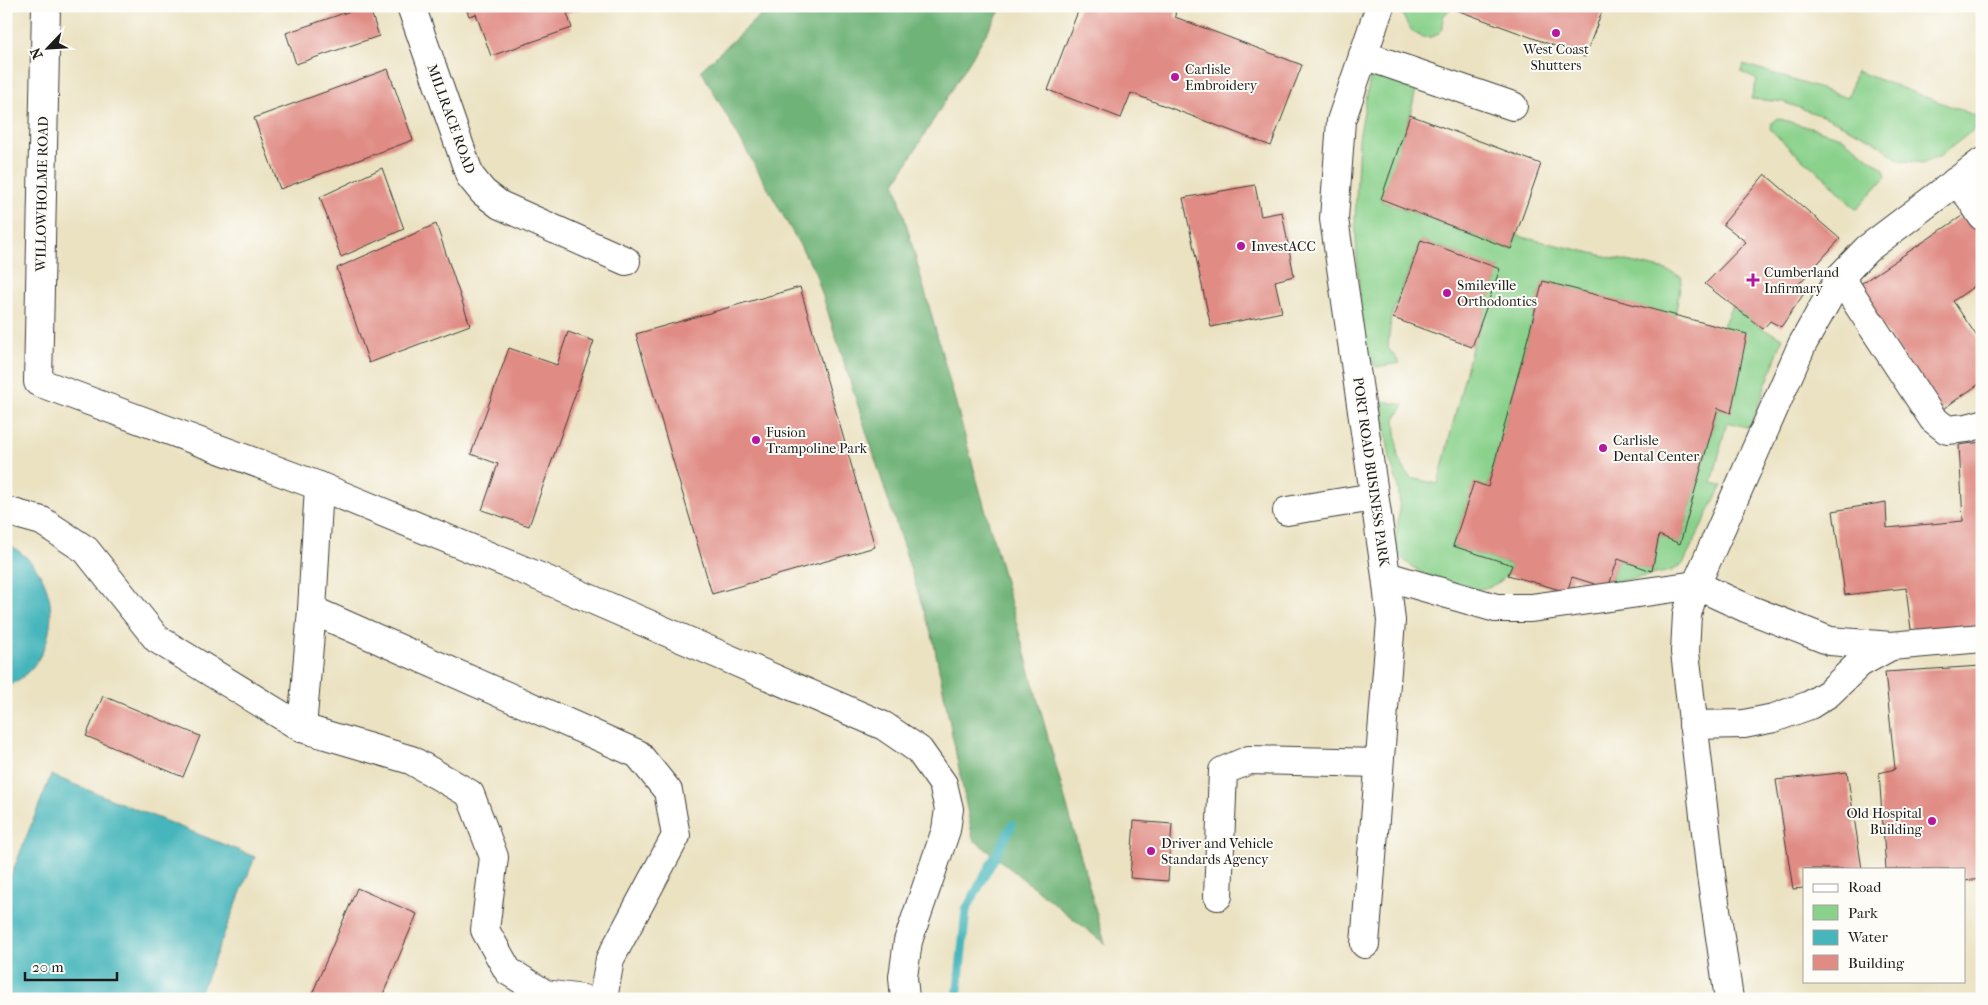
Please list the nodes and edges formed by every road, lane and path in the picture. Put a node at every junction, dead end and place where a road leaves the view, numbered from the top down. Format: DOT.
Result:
graph roads {
  1 [pos="46,6"];
  2 [pos="412,6"];
  3 [pos="1380,6"];
  4 [pos="1363,55"];
  5 [pos="1513,106"];
  6 [pos="1982,162"];
  7 [pos="1955,182"];
  8 [pos="1982,216"];
  9 [pos="626,262"];
  10 [pos="1840,278"];
  11 [pos="1982,424"];
  12 [pos="318,486"];
  13 [pos="1374,497"];
  14 [pos="6,511"];
  15 [pos="1287,511"];
  16 [pos="1386,576"];
  17 [pos="1696,585"];
  18 [pos="312,610"];
  19 [pos="1982,638"];
  20 [pos="1891,646"];
  21 [pos="1693,726"];
  22 [pos="302,728"];
  23 [pos="1379,763"];
  24 [pos="1218,896"];
  25 [pos="1365,944"];
  26 [pos="583,999"];
  27 [pos="603,999"];
  28 [pos="905,999"];
  29 [pos="1728,999"];
  1 -- 12 [label="street, WILLOWHOLME ROAD"];
  2 -- 9 [label="street, MILLRACE ROAD"];
  3 -- 4 [label="street, PORT ROAD BUSINESS PARK"];
  4 -- 5 [label="street"];
  4 -- 13 [label="street, PORT ROAD BUSINESS PARK"];
  6 -- 7 [label="street"];
  7 -- 8 [label="street"];
  7 -- 10 [label="street"];
  10 -- 11 [label="street"];
  10 -- 17 [label="street"];
  12 -- 18 [label="street"];
  12 -- 28 [label="street"];
  13 -- 15 [label="street"];
  13 -- 16 [label="street, PORT ROAD BUSINESS PARK"];
  14 -- 22 [label="street"];
  16 -- 17 [label="street"];
  16 -- 23 [label="street, PORT ROAD BUSINESS PARK"];
  17 -- 20 [label="street"];
  17 -- 21 [label="street"];
  18 -- 22 [label="street"];
  18 -- 27 [label="street"];
  19 -- 20 [label="street"];
  20 -- 21 [label="street"];
  21 -- 29 [label="street"];
  22 -- 26 [label="street"];
  23 -- 24 [label="street"];
  23 -- 25 [label="street, PORT ROAD BUSINESS PARK"];
}
